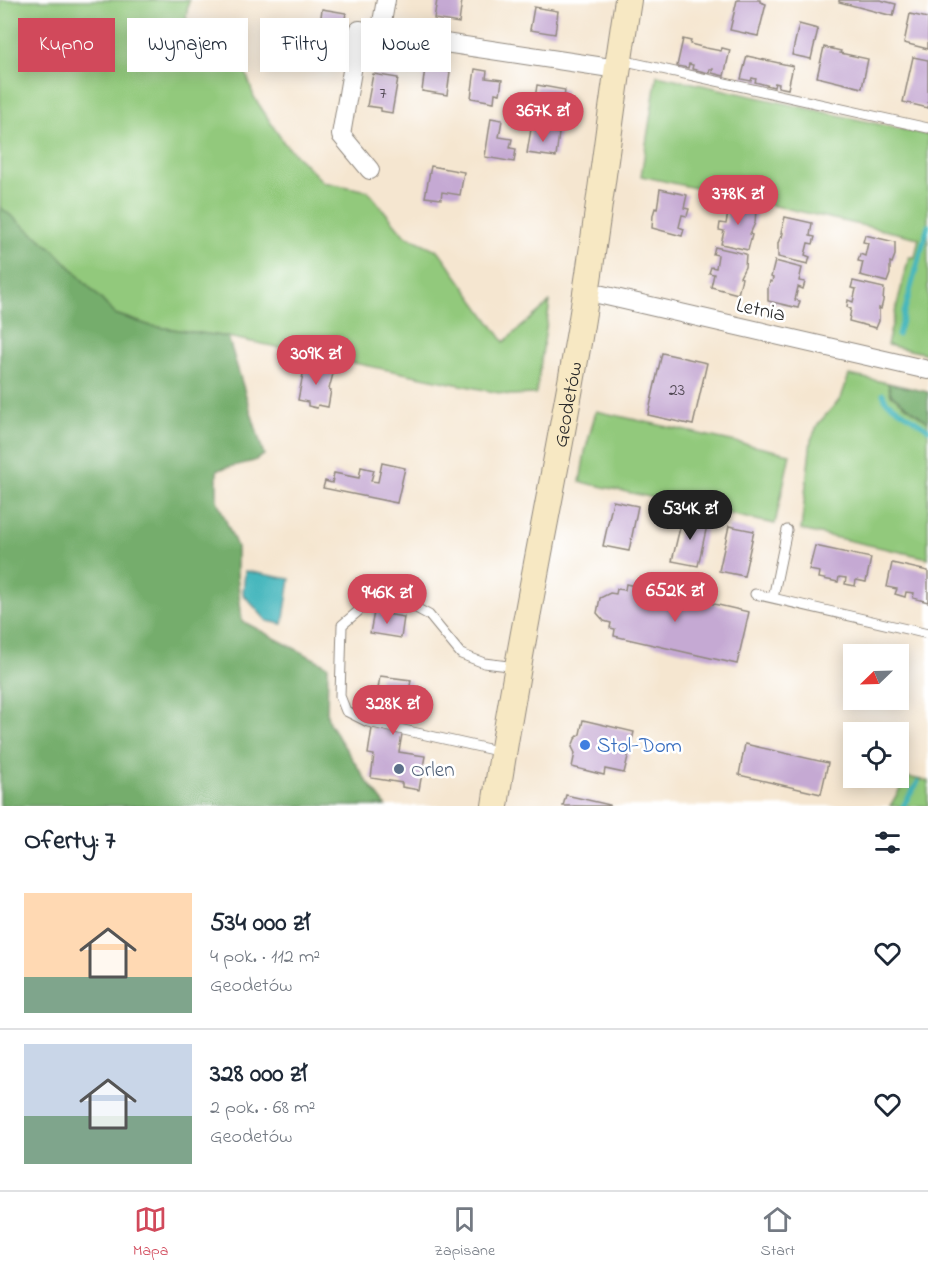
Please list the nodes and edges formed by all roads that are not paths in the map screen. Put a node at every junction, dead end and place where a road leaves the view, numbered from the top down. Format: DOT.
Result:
graph roads {
  1 [pos="386,0"];
  2 [pos="628,0"];
  3 [pos="383,18"];
  4 [pos="361,30"];
  5 [pos="451,42"];
  6 [pos="618,64"];
  7 [pos="928,128"];
  8 [pos="370,170"];
  9 [pos="585,291"];
  10 [pos="928,370"];
  11 [pos="787,530"];
  12 [pos="755,594"];
  13 [pos="773,598"];
  14 [pos="928,634"];
  15 [pos="517,667"];
  16 [pos="503,753"];
  17 [pos="495,806"];
  1 -- 3 [label="street"];
  2 -- 6 [label="main road, Geodetów"];
  4 -- 8 [label="street"];
  5 -- 6 [label="street"];
  6 -- 7 [label="lane"];
  6 -- 9 [label="main road, Geodetów"];
  9 -- 10 [label="street, Letnia"];
  9 -- 15 [label="main road, Geodetów"];
  11 -- 13 [label="lane"];
  12 -- 13 [label="lane"];
  13 -- 14 [label="lane"];
  15 -- 16 [label="main road, Geodetów"];
  15 -- 16 [label="lane"];
  16 -- 17 [label="main road, Geodetów"];
}
